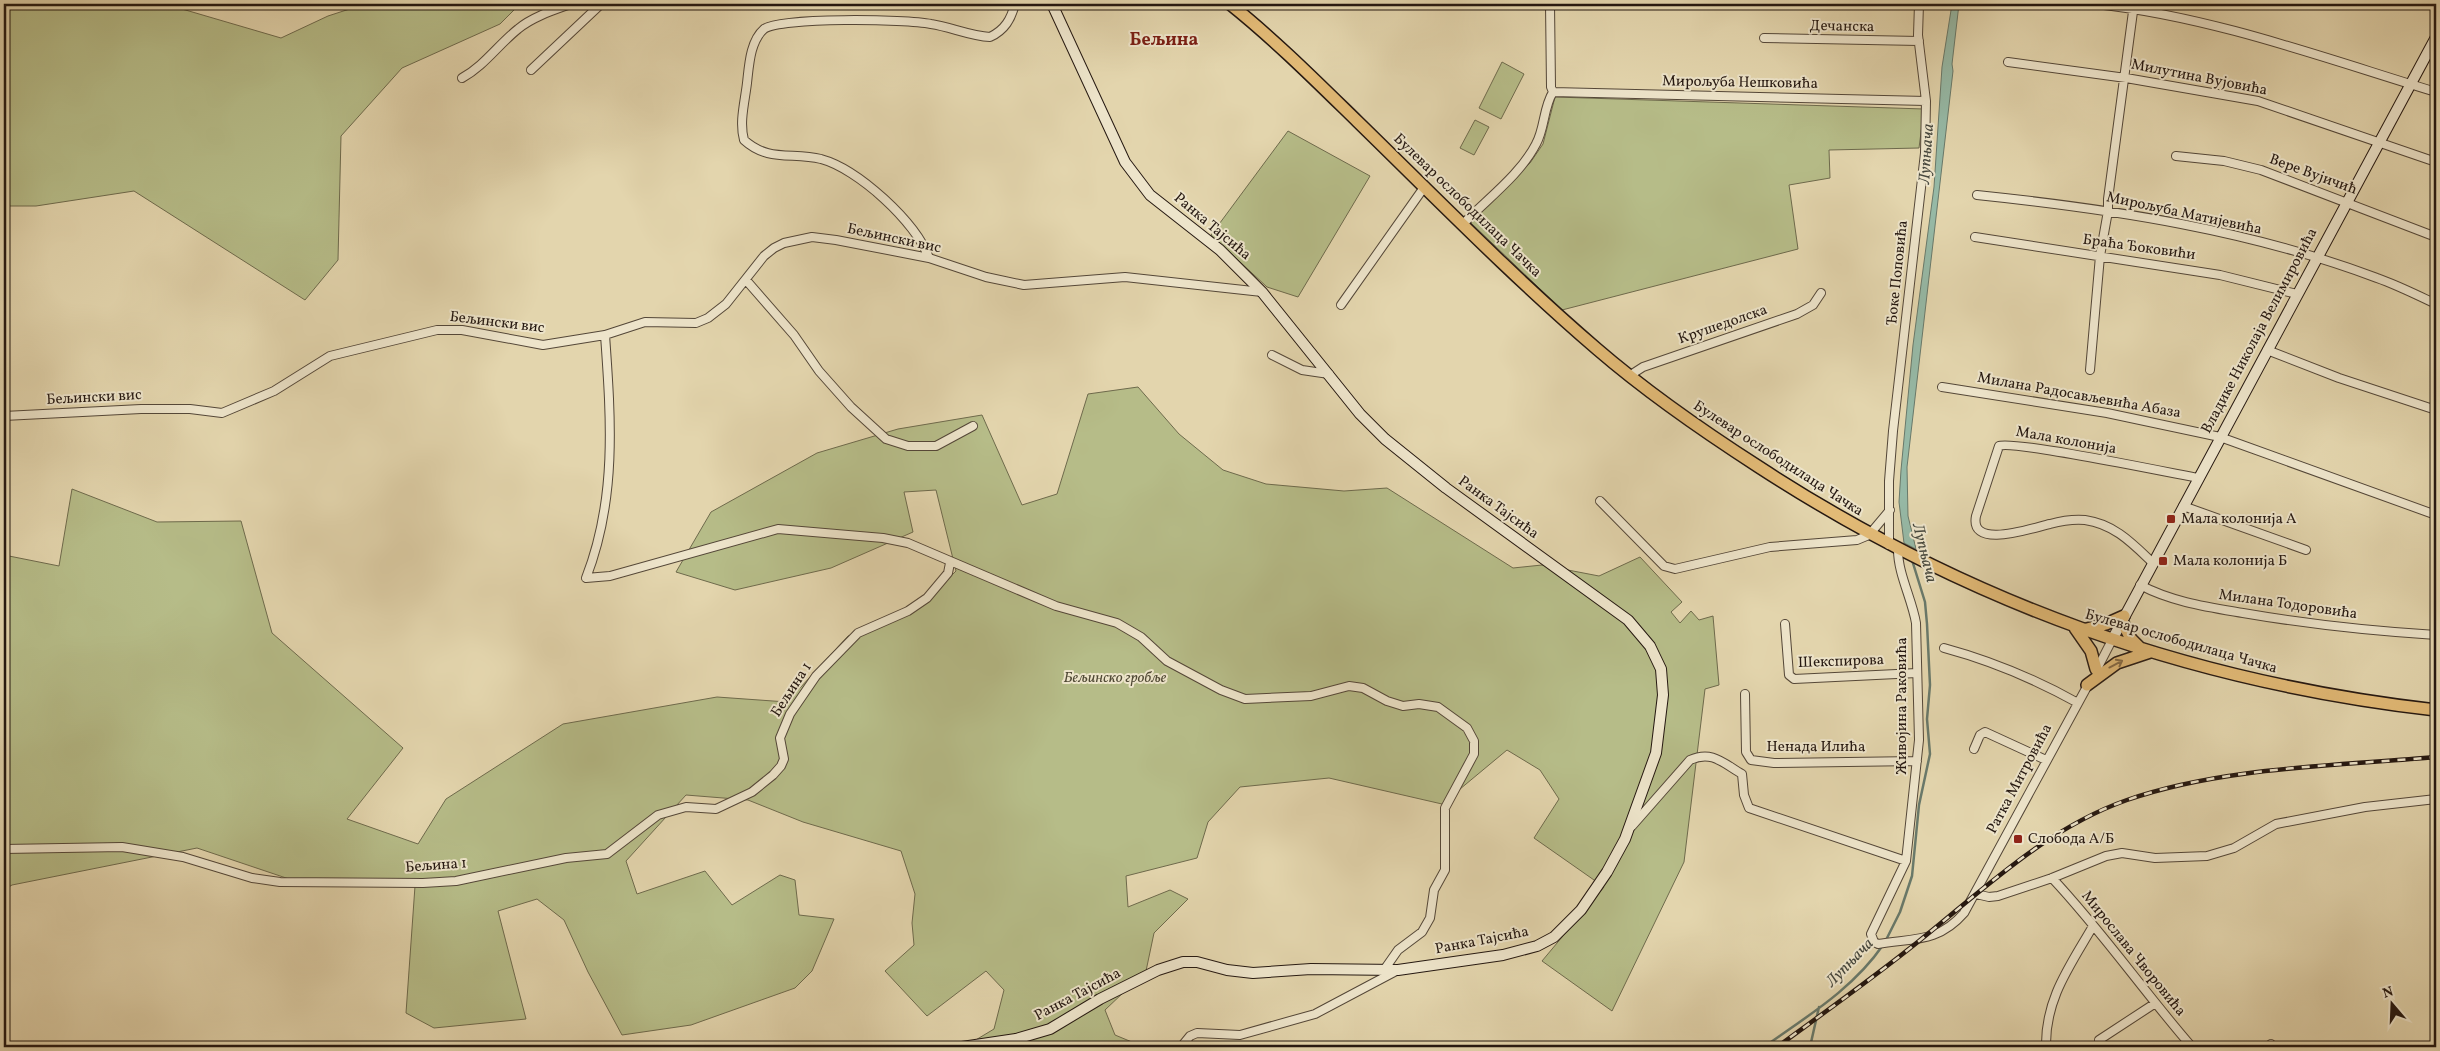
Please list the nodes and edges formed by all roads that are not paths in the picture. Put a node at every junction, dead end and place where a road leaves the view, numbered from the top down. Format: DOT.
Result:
graph roads {
  1 [pos="571,4"];
  2 [pos="601,4"];
  3 [pos="1015,4"];
  4 [pos="1052,4"];
  5 [pos="1230,4"];
  6 [pos="1550,4"];
  7 [pos="1919,4"];
  8 [pos="2096,4"];
  9 [pos="2134,6"];
  10 [pos="2436,37"];
  11 [pos="1764,38"];
  12 [pos="1919,41"];
  13 [pos="2008,62"];
  14 [pos="531,70"];
  15 [pos="462,78"];
  16 [pos="2126,78"];
  17 [pos="2410,84"];
  18 [pos="1553,92"];
  19 [pos="2436,92"];
  20 [pos="1926,101"];
  21 [pos="2380,141"];
  22 [pos="2176,156"];
  23 [pos="2436,162"];
  24 [pos="1425,186"];
  25 [pos="1977,195"];
  26 [pos="2347,201"];
  27 [pos="2108,212"];
  28 [pos="1463,224"];
  29 [pos="1975,237"];
  30 [pos="2436,237"];
  31 [pos="2100,256"];
  32 [pos="2317,257"];
  33 [pos="928,258"];
  34 [pos="746,280"];
  35 [pos="1262,292"];
  36 [pos="1821,293"];
  37 [pos="2297,294"];
  38 [pos="2436,304"];
  39 [pos="1341,305"];
  40 [pos="606,335"];
  41 [pos="2267,350"];
  42 [pos="1272,355"];
  43 [pos="2090,370"];
  44 [pos="1329,374"];
  45 [pos="1629,376"];
  46 [pos="1942,387"];
  47 [pos="2436,410"];
  48 [pos="4,416"];
  49 [pos="973,426"];
  50 [pos="2220,437"];
  51 [pos="2198,478"];
  52 [pos="1600,501"];
  53 [pos="2183,506"];
  54 [pos="1890,510"];
  55 [pos="2436,515"];
  56 [pos="1869,534"];
  57 [pos="1894,548"];
  58 [pos="2306,550"];
  59 [pos="950,562"];
  60 [pos="2152,562"];
  61 [pos="2140,585"];
  62 [pos="2123,618"];
  63 [pos="1785,624"];
  64 [pos="2078,629"];
  65 [pos="2436,635"];
  66 [pos="2112,640"];
  67 [pos="1944,648"];
  68 [pos="2145,650"];
  69 [pos="2096,669"];
  70 [pos="1917,673"];
  71 [pos="2088,685"];
  72 [pos="1745,694"];
  73 [pos="2078,702"];
  74 [pos="2436,710"];
  75 [pos="1974,749"];
  76 [pos="2046,760"];
  77 [pos="1917,761"];
  78 [pos="2436,799"];
  79 [pos="1628,831"];
  80 [pos="4,848"];
  81 [pos="1906,861"];
  82 [pos="2052,878"];
  83 [pos="1976,894"];
  84 [pos="2093,926"];
  85 [pos="1905,939"];
  86 [pos="1384,970"];
  87 [pos="1398,970"];
  88 [pos="2154,1004"];
  89 [pos="2099,1040"];
  90 [pos="1185,1046"];
  91 [pos="962,1047"];
  92 [pos="2046,1047"];
  93 [pos="2192,1047"];
  1 -- 15 [label="street"];
  2 -- 14 [label="street"];
  3 -- 33 [label="street"];
  4 -- 35 [label="street, Ранка Тајсића"];
  5 -- 24 [label="main road, Булевар ослободилаца Чачка"];
  6 -- 18 [label="street"];
  7 -- 12 [label="street, Ђоке Поповића"];
  8 -- 9 [label="street"];
  9 -- 16 [label="street"];
  9 -- 17 [label="street"];
  10 -- 17 [label="street, Владике Николаја Велимировића"];
  11 -- 12 [label="street, Дечанска"];
  12 -- 20 [label="street, Ђоке Поповића"];
  13 -- 16 [label="street, Милутина Вујовића"];
  16 -- 21 [label="street, Милутина Вујовића"];
  16 -- 27 [label="street"];
  17 -- 19 [label="street"];
  17 -- 21 [label="street, Владике Николаја Велимировића"];
  18 -- 20 [label="street, Мирољуба Нешковића"];
  18 -- 28 [label="street"];
  20 -- 54 [label="street, Ђоке Поповића"];
  21 -- 23 [label="street, Милутина Вујовића"];
  21 -- 26 [label="street, Владике Николаја Велимировића"];
  22 -- 26 [label="street, Вере Вујичић"];
  24 -- 28 [label="main road, Булевар ослободилаца Чачка"];
  24 -- 39 [label="street"];
  25 -- 27 [label="street, Мирољуба Матијевића"];
  26 -- 30 [label="street, Вере Вујичић"];
  26 -- 32 [label="street, Владике Николаја Велимировића"];
  27 -- 31 [label="street"];
  27 -- 32 [label="street, Мирољуба Матијевића"];
  28 -- 45 [label="main road, Булевар ослободилаца Чачка"];
  29 -- 31 [label="street, Браћа Ђоковићи"];
  31 -- 37 [label="street, Браћа Ђоковићи"];
  31 -- 43 [label="street"];
  32 -- 37 [label="street, Владике Николаја Велимировића"];
  32 -- 38 [label="street, Мирољуба Матијевића"];
  33 -- 34 [label="street, Бељински вис"];
  33 -- 35 [label="street, Бељински вис"];
  34 -- 40 [label="street, Бељински вис"];
  34 -- 49 [label="street"];
  35 -- 44 [label="street, Ранка Тајсића"];
  36 -- 45 [label="street, Крушедолска"];
  37 -- 41 [label="street, Владике Николаја Велимировића"];
  40 -- 48 [label="street, Бељински вис"];
  40 -- 59 [label="street"];
  41 -- 47 [label="street"];
  41 -- 50 [label="street, Владике Николаја Велимировића"];
  42 -- 44 [label="street"];
  44 -- 79 [label="street, Ранка Тајсића"];
  45 -- 56 [label="main road, Булевар ослободилаца Чачка"];
  46 -- 50 [label="street, Милана Радосављевића Абаза"];
  50 -- 51 [label="street, Владике Николаја Велимировића"];
  50 -- 55 [label="street, Милана Радосављевића Абаза"];
  51 -- 53 [label="street, Владике Николаја Велимировића"];
  51 -- 60 [label="street, Мала колонија"];
  52 -- 56 [label="street"];
  53 -- 58 [label="street"];
  53 -- 60 [label="street, Владике Николаја Велимировића"];
  54 -- 56 [label="street"];
  54 -- 57 [label="street, Ђоке Поповића"];
  56 -- 57 [label="main road, Булевар ослободилаца Чачка"];
  57 -- 64 [label="main road, Булевар ослободилаца Чачка"];
  57 -- 70 [label="street, Живојина Раковића"];
  59 -- 80 [label="street, Бељина 1"];
  59 -- 86 [label="street, Ранка Тајсића"];
  60 -- 61 [label="street, Владике Николаја Велимировића"];
  61 -- 62 [label="street, Владике Николаја Велимировића"];
  61 -- 65 [label="street, Милана Тодоровића"];
  62 -- 64 [label="main road"];
  62 -- 66 [label="street, Владике Николаја Велимировића"];
  62 -- 68 [label="main road"];
  63 -- 70 [label="street, Шекспирова"];
  64 -- 66 [label="main road, Булевар ослободилаца Чачка"];
  64 -- 69 [label="main road"];
  66 -- 68 [label="main road, Булевар ослободилаца Чачка"];
  66 -- 69 [label="street, Ратка Митровића"];
  67 -- 73 [label="street"];
  71 -- 68 [label="main road, one-way"];
  68 -- 74 [label="main road, Булевар ослободилаца Чачка"];
  69 -- 71 [label="street, Ратка Митровића"];
  70 -- 77 [label="street, Живојина Раковића"];
  71 -- 73 [label="street, Ратка Митровића"];
  72 -- 77 [label="street, Ненада Илића"];
  73 -- 76 [label="street, Ратка Митровића"];
  75 -- 76 [label="street"];
  76 -- 83 [label="street, Ратка Митровића"];
  77 -- 81 [label="street, Живојина Раковића"];
  78 -- 82 [label="street"];
  79 -- 81 [label="street"];
  79 -- 87 [label="street, Ранка Тајсића"];
  81 -- 85 [label="street, Живојина Раковића"];
  82 -- 83 [label="street"];
  82 -- 84 [label="street, Мирослава Чворовића"];
  83 -- 85 [label="street, Ратка Митровића"];
  84 -- 88 [label="street, Мирослава Чворовића"];
  84 -- 92 [label="street"];
  86 -- 87 [label="street, Ранка Тајсића"];
  86 -- 91 [label="street, Ранка Тајсића"];
  87 -- 90 [label="street, Ранка Тајсића"];
  88 -- 89 [label="street"];
  88 -- 93 [label="street, Мирослава Чворовића"];
}
